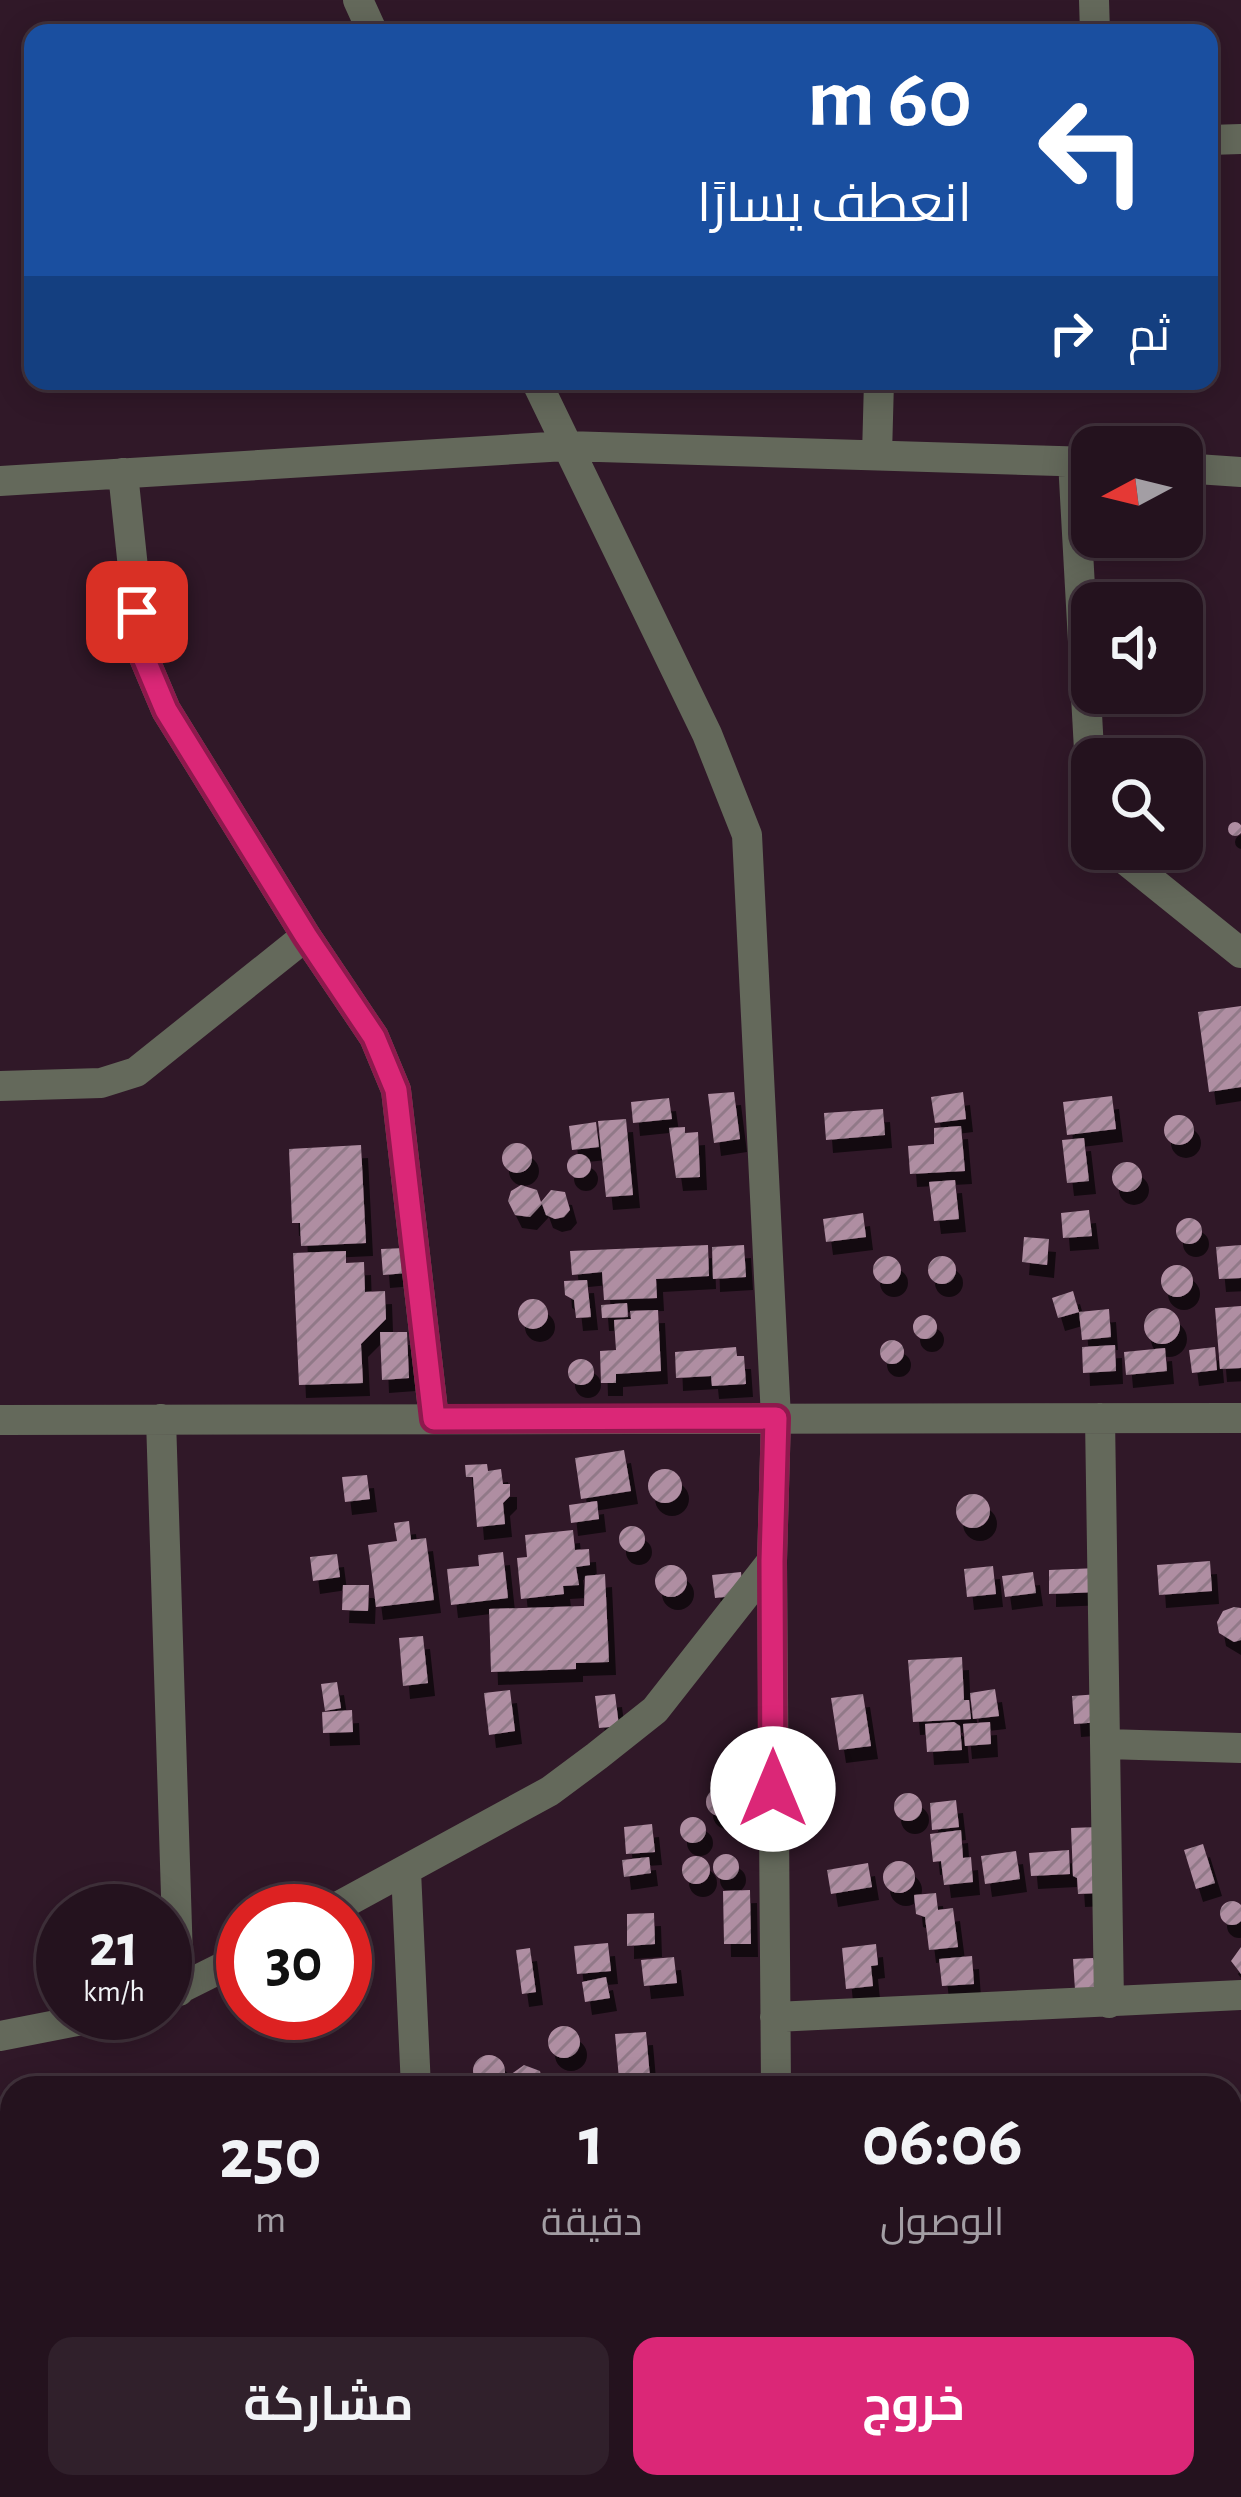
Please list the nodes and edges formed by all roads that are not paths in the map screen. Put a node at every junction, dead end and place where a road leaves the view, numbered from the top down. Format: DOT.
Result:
graph roads {
  1 [pos="540,390"];
  2 [pos="879,390"];
  3 [pos="566,446"];
  4 [pos="877,455"];
  5 [pos="1071,462"];
  6 [pos="1203,469"];
  7 [pos="1241,472"];
  8 [pos="124,473"];
  9 [pos="0,481"];
  10 [pos="1086,558"];
  11 [pos="1090,738"];
  12 [pos="1138,870"];
  13 [pos="306,936"];
  14 [pos="1241,952"];
  15 [pos="0,1086"];
  16 [pos="776,1418"];
  17 [pos="1100,1418"];
  18 [pos="1241,1418"];
  19 [pos="161,1419"];
  20 [pos="434,1419"];
  21 [pos="0,1420"];
  22 [pos="772,1561"];
  23 [pos="1106,1744"];
  24 [pos="1241,1748"];
  25 [pos="406,1871"];
  26 [pos="170,1884"];
  27 [pos="372,1889"];
  28 [pos="1241,1995"];
  29 [pos="1109,2003"];
  30 [pos="775,2018"];
  31 [pos="36,2029"];
  32 [pos="0,2036"];
  33 [pos="415,2076"];
  34 [pos="776,2076"];
  1 -- 3 [label="street"];
  2 -- 4 [label="street"];
  3 -- 4 [label="street"];
  3 -- 8 [label="street"];
  3 -- 16 [label="street"];
  4 -- 5 [label="street"];
  6 -- 7 [label="street"];
  8 -- 9 [label="street"];
  8 -- 13 [label="street"];
  10 -- 11 [label="street"];
  12 -- 14 [label="street"];
  13 -- 15 [label="street"];
  13 -- 20 [label="street"];
  16 -- 17 [label="street"];
  16 -- 20 [label="street"];
  16 -- 22 [label="street"];
  17 -- 18 [label="street"];
  17 -- 23 [label="street"];
  19 -- 20 [label="street"];
  19 -- 21 [label="street"];
  19 -- 26 [label="street"];
  22 -- 25 [label="street"];
  22 -- 30 [label="street"];
  23 -- 24 [label="street"];
  23 -- 29 [label="street"];
  25 -- 27 [label="street"];
  25 -- 33 [label="street"];
  28 -- 29 [label="street"];
  29 -- 30 [label="street"];
  30 -- 34 [label="street"];
  31 -- 32 [label="street"];
}
